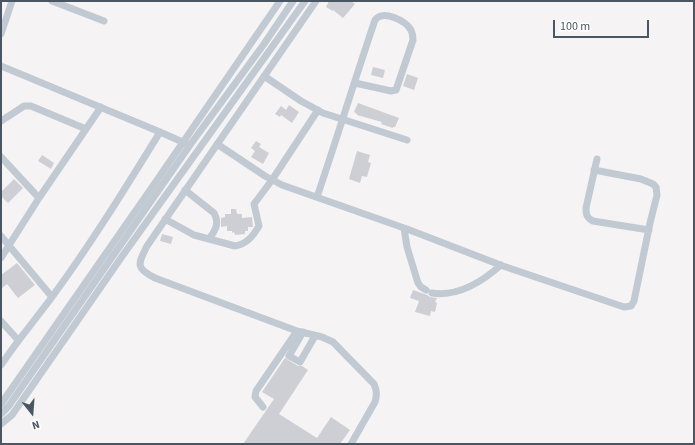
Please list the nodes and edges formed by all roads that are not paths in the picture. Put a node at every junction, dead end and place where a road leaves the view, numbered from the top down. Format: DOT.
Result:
graph roads {
  1 [pos="12,1"];
  2 [pos="52,1"];
  3 [pos="280,1"];
  4 [pos="293,1"];
  5 [pos="305,1"];
  6 [pos="316,1"];
  7 [pos="104,21"];
  8 [pos="2,30"];
  9 [pos="1,66"];
  10 [pos="264,76"];
  11 [pos="355,82"];
  12 [pos="101,106"];
  13 [pos="318,110"];
  14 [pos="344,120"];
  15 [pos="1,121"];
  16 [pos="86,129"];
  17 [pos="160,132"];
  18 [pos="407,140"];
  19 [pos="187,144"];
  20 [pos="217,144"];
  21 [pos="200,148"];
  22 [pos="1,157"];
  23 [pos="597,159"];
  24 [pos="594,170"];
  25 [pos="272,180"];
  26 [pos="185,190"];
  27 [pos="317,197"];
  28 [pos="39,198"];
  29 [pos="165,219"];
  30 [pos="404,228"];
  31 [pos="649,230"];
  32 [pos="1,236"];
  33 [pos="209,239"];
  34 [pos="9,245"];
  35 [pos="1,258"];
  36 [pos="501,265"];
  37 [pos="52,297"];
  38 [pos="1,322"];
  39 [pos="300,331"];
  40 [pos="315,336"];
  41 [pos="18,340"];
  42 [pos="1,365"];
  43 [pos="2,402"];
  44 [pos="262,407"];
  45 [pos="1,414"];
  46 [pos="1,424"];
  47 [pos="351,444"];
  1 -- 8 [label="street"];
  2 -- 7 [label="street"];
  3 -- 19 [label="street"];
  4 -- 19 [label="street"];
  5 -- 21 [label="street"];
  6 -- 10 [label="street"];
  9 -- 12 [label="street"];
  10 -- 13 [label="street"];
  10 -- 20 [label="street"];
  11 -- 11 [label="street"];
  11 -- 14 [label="street"];
  12 -- 16 [label="street"];
  12 -- 17 [label="street"];
  13 -- 14 [label="street"];
  13 -- 25 [label="street"];
  14 -- 18 [label="street"];
  14 -- 27 [label="street"];
  15 -- 16 [label="street"];
  16 -- 28 [label="street"];
  17 -- 19 [label="street"];
  17 -- 37 [label="street"];
  19 -- 21 [label="street"];
  19 -- 43 [label="street"];
  19 -- 45 [label="street"];
  20 -- 25 [label="street"];
  20 -- 26 [label="street"];
  21 -- 46 [label="street"];
  22 -- 28 [label="street"];
  23 -- 24 [label="street"];
  24 -- 31 [label="street"];
  24 -- 31 [label="street"];
  25 -- 27 [label="street"];
  25 -- 33 [label="street"];
  26 -- 29 [label="street"];
  26 -- 33 [label="street"];
  27 -- 30 [label="street"];
  28 -- 34 [label="street"];
  29 -- 33 [label="street"];
  29 -- 39 [label="street"];
  30 -- 36 [label="street"];
  30 -- 36 [label="street"];
  31 -- 36 [label="street"];
  32 -- 34 [label="street"];
  34 -- 35 [label="street"];
  34 -- 37 [label="street"];
  37 -- 41 [label="street"];
  38 -- 41 [label="street"];
  39 -- 40 [label="street"];
  39 -- 40 [label="street"];
  39 -- 44 [label="street"];
  40 -- 47 [label="street"];
  41 -- 42 [label="street"];
}
